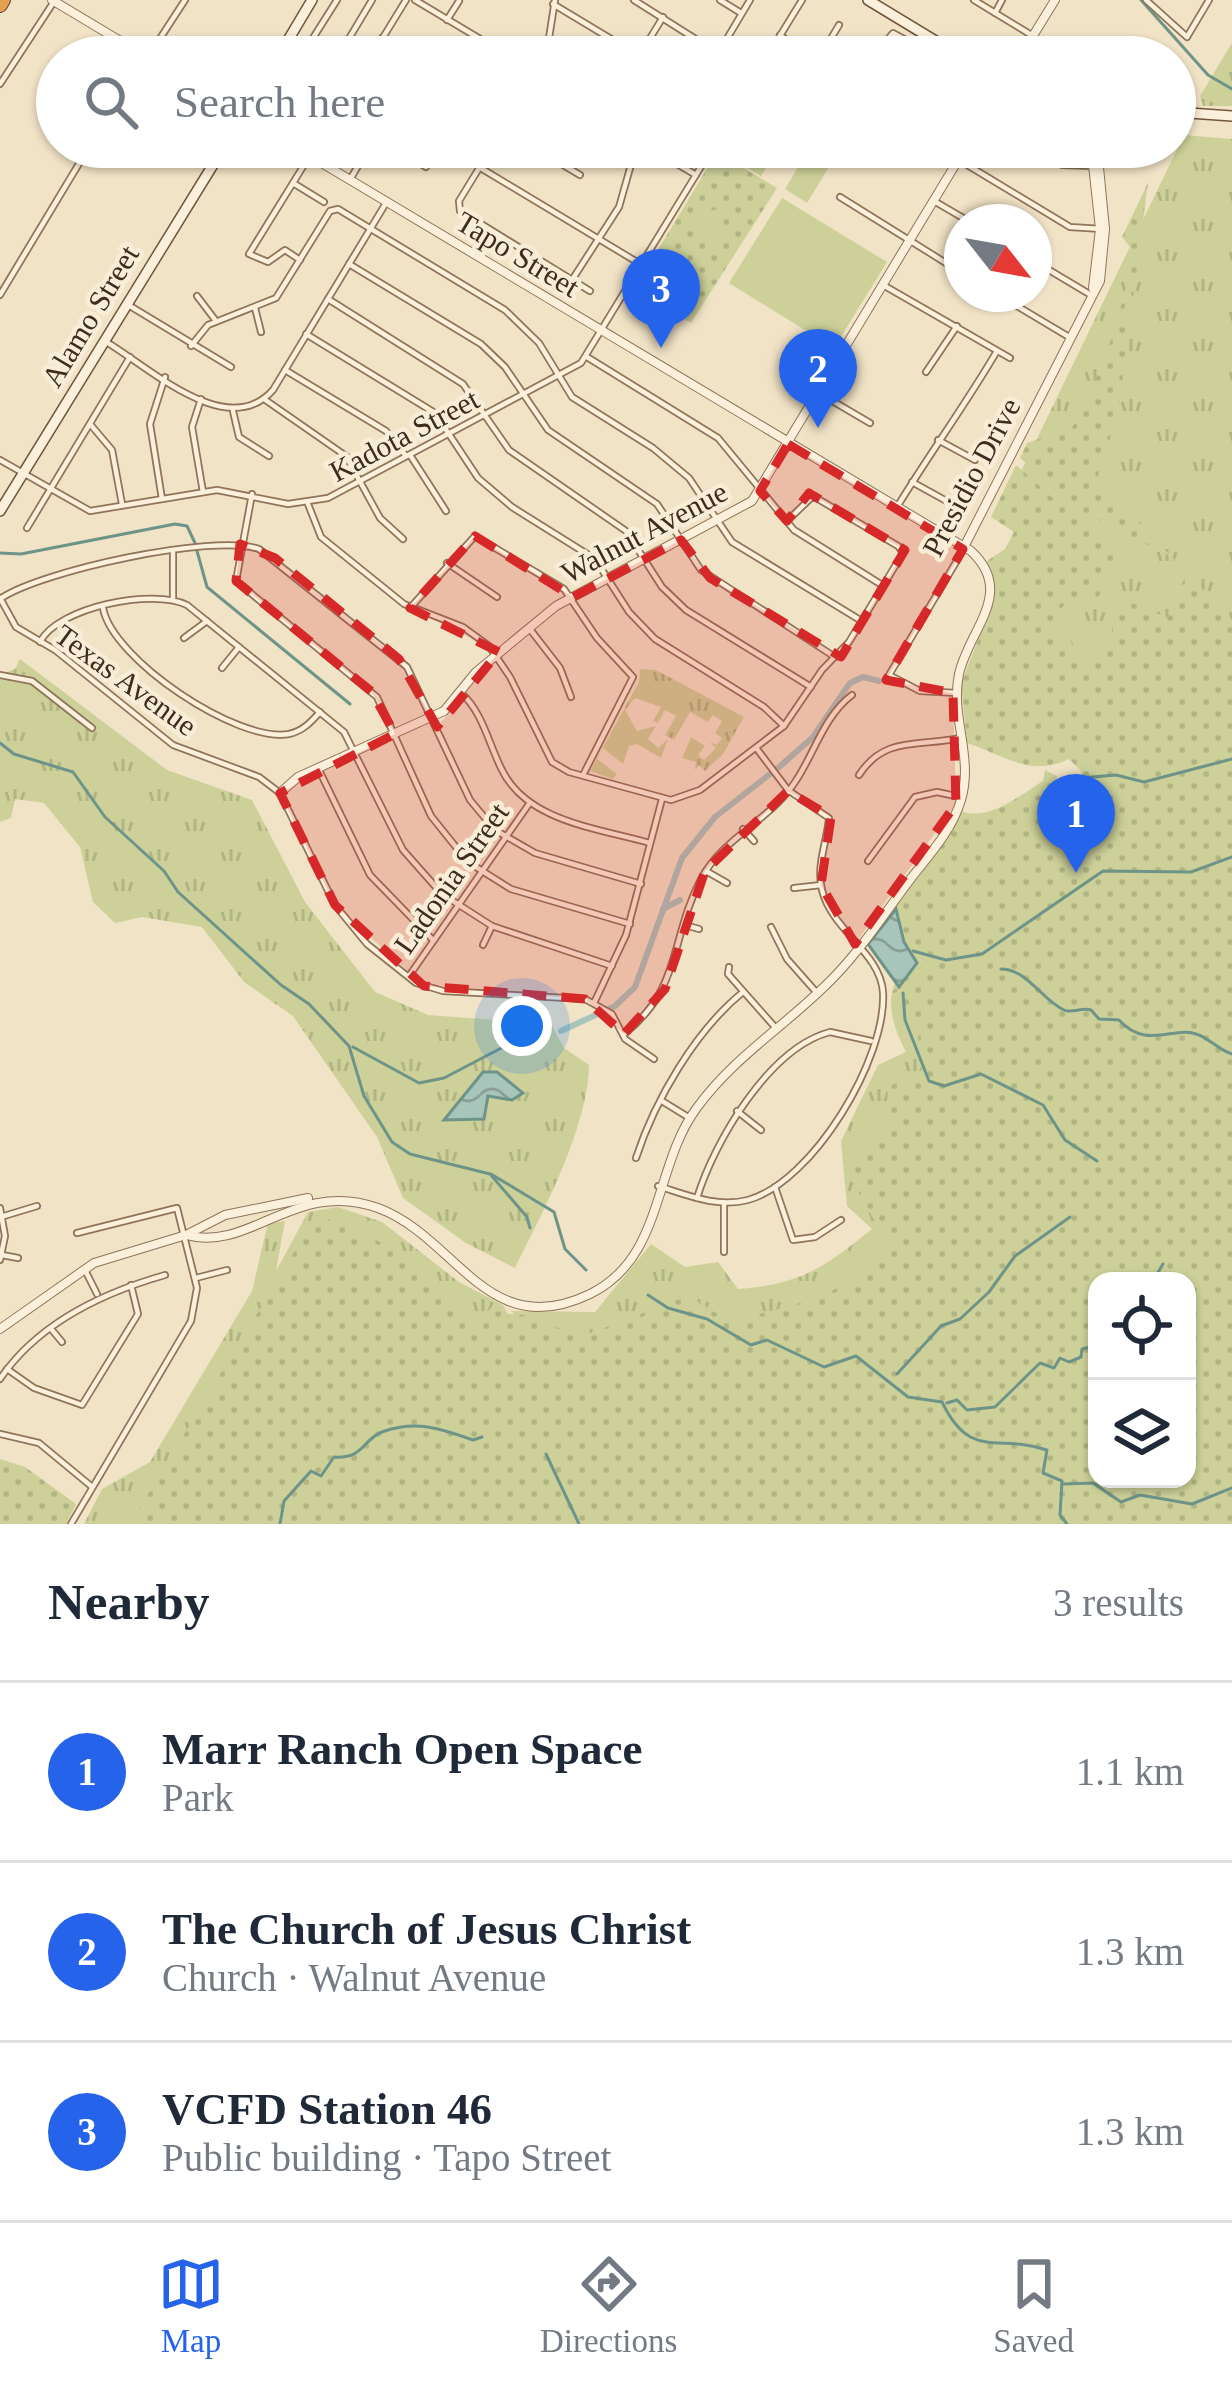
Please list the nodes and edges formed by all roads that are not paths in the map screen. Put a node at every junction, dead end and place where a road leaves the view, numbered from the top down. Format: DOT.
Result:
graph roads {
  1 [pos="53,0"];
  2 [pos="184,0"];
  3 [pos="312,0"];
  4 [pos="337,0"];
  5 [pos="372,0"];
  6 [pos="406,0"];
  7 [pos="415,0"];
  8 [pos="634,0"];
  9 [pos="720,0"];
  10 [pos="750,0"];
  11 [pos="802,0"];
  12 [pos="868,0"];
  13 [pos="974,0"];
  14 [pos="1003,0"];
  15 [pos="1055,0"];
  16 [pos="1146,0"];
  17 [pos="1209,0"];
  18 [pos="459,1"];
  19 [pos="554,2"];
  20 [pos="305,13"];
  21 [pos="742,13"];
  22 [pos="995,13"];
  23 [pos="663,17"];
  24 [pos="447,20"];
  25 [pos="322,23"];
  26 [pos="839,25"];
  27 [pos="780,35"];
  28 [pos="1033,35"];
  29 [pos="113,36"];
  30 [pos="161,36"];
  31 [pos="291,36"];
  32 [pos="314,36"];
  33 [pos="351,36"];
  34 [pos="383,36"];
  35 [pos="475,36"];
  36 [pos="551,36"];
  37 [pos="608,36"];
  38 [pos="652,36"];
  39 [pos="693,36"];
  40 [pos="730,36"];
  41 [pos="832,36"];
  42 [pos="927,36"];
  43 [pos="1182,36"];
  44 [pos="1189,36"];
  45 [pos="0,84"];
  46 [pos="1196,113"];
  47 [pos="1232,116"];
  48 [pos="76,168"];
  49 [pos="211,168"];
  50 [pos="301,168"];
  51 [pos="328,168"];
  52 [pos="357,168"];
  53 [pos="478,168"];
  54 [pos="481,168"];
  55 [pos="567,168"];
  56 [pos="630,168"];
  57 [pos="684,168"];
  58 [pos="700,168"];
  59 [pos="953,168"];
  60 [pos="971,168"];
  61 [pos="1096,168"];
  62 [pos="696,175"];
  63 [pos="580,176"];
  64 [pos="349,181"];
  65 [pos="292,183"];
  66 [pos="840,196"];
  67 [pos="934,201"];
  68 [pos="324,202"];
  69 [pos="386,203"];
  70 [pos="944,207"];
  71 [pos="370,228"];
  72 [pos="1103,229"];
  73 [pos="599,239"];
  74 [pos="910,242"];
  75 [pos="300,260"];
  76 [pos="944,262"];
  77 [pos="349,264"];
  78 [pos="642,266"];
  79 [pos="650,271"];
  80 [pos="1052,272"];
  81 [pos="572,280"];
  82 [pos="884,285"];
  83 [pos="590,291"];
  84 [pos="0,295"];
  85 [pos="197,296"];
  86 [pos="1091,296"];
  87 [pos="328,299"];
  88 [pos="125,302"];
  89 [pos="255,308"];
  90 [pos="1027,312"];
  91 [pos="216,321"];
  92 [pos="956,326"];
  93 [pos="261,332"];
  94 [pos="602,332"];
  95 [pos="306,334"];
  96 [pos="1071,338"];
  97 [pos="103,340"];
  98 [pos="191,346"];
  99 [pos="997,351"];
  100 [pos="130,356"];
  101 [pos="586,357"];
  102 [pos="1010,358"];
  103 [pos="231,367"];
  104 [pos="286,370"];
  105 [pos="926,372"];
  106 [pos="560,376"];
  107 [pos="165,377"];
  108 [pos="819,393"];
  109 [pos="523,396"];
  110 [pos="201,399"];
  111 [pos="264,399"];
  112 [pos="233,411"];
  113 [pos="487,416"];
  114 [pos="870,423"];
  115 [pos="90,424"];
  116 [pos="450,434"];
  117 [pos="938,440"];
  118 [pos="788,444"];
  119 [pos="269,456"];
  120 [pos="408,456"];
  121 [pos="0,460"];
  122 [pos="975,460"];
  123 [pos="23,473"];
  124 [pos="363,481"];
  125 [pos="912,482"];
  126 [pos="50,490"];
  127 [pos="760,490"];
  128 [pos="202,492"];
  129 [pos="251,494"];
  130 [pos="162,499"];
  131 [pos="308,504"];
  132 [pos="952,504"];
  133 [pos="123,506"];
  134 [pos="896,509"];
  135 [pos="0,511"];
  136 [pos="446,511"];
  137 [pos="787,521"];
  138 [pos="718,522"];
  139 [pos="27,528"];
  140 [pos="403,539"];
  141 [pos="681,540"];
  142 [pos="240,544"];
  143 [pos="963,549"];
  144 [pos="172,552"];
  145 [pos="645,559"];
  146 [pos="447,563"];
  147 [pos="608,578"];
  148 [pos="884,586"];
  149 [pos="497,596"];
  150 [pos="0,598"];
  151 [pos="571,598"];
  152 [pos="173,599"];
  153 [pos="103,608"];
  154 [pos="410,608"];
  155 [pos="207,621"];
  156 [pos="862,621"];
  157 [pos="529,628"];
  158 [pos="184,638"];
  159 [pos="40,642"];
  160 [pos="239,647"];
  161 [pos="496,655"];
  162 [pos="835,657"];
  163 [pos="222,668"];
  164 [pos="0,675"];
  165 [pos="811,687"];
  166 [pos="461,693"];
  167 [pos="955,693"];
  168 [pos="852,695"];
  169 [pos="571,697"];
  170 [pos="320,712"];
  171 [pos="433,716"];
  172 [pos="784,726"];
  173 [pos="92,728"];
  174 [pos="395,734"];
  175 [pos="961,738"];
  176 [pos="756,748"];
  177 [pos="357,751"];
  178 [pos="318,768"];
  179 [pos="860,775"];
  180 [pos="583,776"];
  181 [pos="788,790"];
  182 [pos="280,793"];
  183 [pos="960,797"];
  184 [pos="662,799"];
  185 [pos="529,804"];
  186 [pos="743,829"];
  187 [pos="505,838"];
  188 [pos="754,842"];
  189 [pos="650,843"];
  190 [pos="868,861"];
  191 [pos="706,871"];
  192 [pos="481,872"];
  193 [pos="728,883"];
  194 [pos="641,884"];
  195 [pos="821,885"];
  196 [pos="794,888"];
  197 [pos="457,906"];
  198 [pos="629,924"];
  199 [pos="685,925"];
  200 [pos="492,926"];
  201 [pos="771,927"];
  202 [pos="700,929"];
  203 [pos="433,940"];
  204 [pos="483,945"];
  205 [pos="856,946"];
  206 [pos="612,966"];
  207 [pos="729,968"];
  208 [pos="408,977"];
  209 [pos="816,991"];
  210 [pos="743,992"];
  211 [pos="594,1003"];
  212 [pos="772,1024"];
  213 [pos="624,1034"];
  214 [pos="872,1041"];
  215 [pos="654,1059"];
  216 [pos="662,1101"];
  217 [pos="737,1111"];
  218 [pos="688,1117"];
  219 [pos="760,1130"];
  220 [pos="636,1158"];
  221 [pos="660,1187"];
  222 [pos="776,1187"];
  223 [pos="697,1198"];
  224 [pos="724,1203"];
  225 [pos="37,1206"];
  226 [pos="2,1212"];
  227 [pos="841,1220"];
  228 [pos="77,1233"];
  229 [pos="186,1235"];
  230 [pos="724,1252"];
  231 [pos="1,1257"];
  232 [pos="19,1258"];
  233 [pos="84,1267"];
  234 [pos="227,1270"];
  235 [pos="165,1275"];
  236 [pos="196,1278"];
  237 [pos="131,1285"];
  238 [pos="98,1296"];
  239 [pos="0,1329"];
  240 [pos="52,1330"];
  241 [pos="62,1342"];
  242 [pos="7,1369"];
  243 [pos="0,1379"];
  244 [pos="0,1434"];
  245 [pos="92,1486"];
  246 [pos="70,1524"];
  1 -- 29 [label="street"];
  1 -- 45 [label="street"];
  2 -- 30 [label="street"];
  3 -- 20 [label="main road"];
  4 -- 25 [label="street"];
  5 -- 33 [label="street"];
  6 -- 34 [label="street"];
  7 -- 24 [label="street"];
  8 -- 23 [label="street"];
  9 -- 21 [label="street"];
  10 -- 21 [label="street"];
  11 -- 27 [label="street"];
  12 -- 42 [label="main road"];
  13 -- 22 [label="street"];
  14 -- 22 [label="street"];
  15 -- 28 [label="street"];
  16 -- 43 [label="street"];
  17 -- 44 [label="street"];
  18 -- 24 [label="street"];
  19 -- 36 [label="street"];
  19 -- 37 [label="street"];
  20 -- 25 [label="street"];
  20 -- 31 [label="main road"];
  21 -- 40 [label="street"];
  22 -- 28 [label="street"];
  23 -- 38 [label="street"];
  23 -- 39 [label="street"];
  24 -- 35 [label="street"];
  25 -- 32 [label="street"];
  26 -- 41 [label="street"];
  46 -- 47 [label="main road"];
  48 -- 84 [label="street"];
  49 -- 88 [label="main road, Alamo Street"];
  50 -- 65 [label="street"];
  51 -- 64 [label="street, Tapo Street"];
  52 -- 64 [label="street"];
  53 -- 81 [label="street"];
  54 -- 73 [label="street"];
  55 -- 63 [label="street"];
  56 -- 73 [label="street"];
  57 -- 62 [label="street"];
  58 -- 62 [label="street, Kadota Street"];
  59 -- 67 [label="street, Walnut Avenue"];
  60 -- 72 [label="street"];
  61 -- 72 [label="street, Presidio Drive"];
  62 -- 78 [label="street, Kadota Street"];
  64 -- 69 [label="street, Tapo Street"];
  65 -- 68 [label="street"];
  65 -- 75 [label="street"];
  66 -- 74 [label="street"];
  67 -- 70 [label="street"];
  67 -- 74 [label="street, Walnut Avenue"];
  69 -- 71 [label="street"];
  69 -- 94 [label="street, Tapo Street"];
  71 -- 75 [label="street"];
  71 -- 77 [label="street"];
  71 -- 106 [label="street"];
  72 -- 86 [label="street, Presidio Drive"];
  73 -- 78 [label="street"];
  73 -- 81 [label="street"];
  74 -- 76 [label="street"];
  74 -- 82 [label="street, Walnut Avenue"];
  75 -- 89 [label="street"];
  77 -- 87 [label="street"];
  77 -- 109 [label="street"];
  78 -- 79 [label="street"];
  78 -- 94 [label="street, Kadota Street"];
  80 -- 86 [label="street"];
  81 -- 83 [label="street"];
  82 -- 92 [label="street"];
  82 -- 108 [label="street, Walnut Avenue"];
  85 -- 91 [label="street"];
  86 -- 96 [label="street, Presidio Drive"];
  87 -- 95 [label="street"];
  87 -- 113 [label="street"];
  88 -- 97 [label="main road, Alamo Street"];
  88 -- 98 [label="street"];
  89 -- 91 [label="street"];
  89 -- 93 [label="street"];
  90 -- 96 [label="street"];
  91 -- 98 [label="street"];
  92 -- 99 [label="street"];
  92 -- 105 [label="street"];
  94 -- 101 [label="street, Kadota Street"];
  94 -- 118 [label="street, Tapo Street"];
  95 -- 104 [label="street"];
  95 -- 116 [label="street"];
  96 -- 143 [label="street, Presidio Drive"];
  97 -- 100 [label="street"];
  97 -- 123 [label="main road, Alamo Street"];
  98 -- 103 [label="street"];
  99 -- 102 [label="street"];
  99 -- 117 [label="street"];
  100 -- 107 [label="street"];
  100 -- 115 [label="street"];
  101 -- 106 [label="street, Kadota Street"];
  101 -- 127 [label="street"];
  104 -- 111 [label="street"];
  104 -- 120 [label="street"];
  106 -- 109 [label="street, Kadota Street"];
  106 -- 138 [label="street"];
  107 -- 110 [label="street"];
  107 -- 130 [label="street"];
  108 -- 114 [label="street"];
  108 -- 118 [label="street, Walnut Avenue"];
  109 -- 113 [label="street, Kadota Street"];
  109 -- 141 [label="street"];
  110 -- 112 [label="street"];
  110 -- 128 [label="street"];
  111 -- 112 [label="street"];
  111 -- 124 [label="street"];
  112 -- 119 [label="street"];
  113 -- 116 [label="street, Kadota Street"];
  113 -- 145 [label="street"];
  115 -- 126 [label="street"];
  115 -- 133 [label="street"];
  116 -- 120 [label="street, Kadota Street"];
  116 -- 147 [label="street"];
  117 -- 122 [label="street"];
  117 -- 125 [label="street"];
  118 -- 127 [label="street, Walnut Avenue"];
  118 -- 134 [label="street, Tapo Street"];
  120 -- 124 [label="street, Kadota Street"];
  120 -- 136 [label="street"];
  121 -- 123 [label="street, Kadota Street"];
  123 -- 126 [label="street, Kadota Street"];
  123 -- 135 [label="main road, Alamo Street"];
  124 -- 131 [label="street, Kadota Street"];
  124 -- 140 [label="street"];
  125 -- 132 [label="street"];
  125 -- 134 [label="street"];
  126 -- 133 [label="street, Kadota Street"];
  126 -- 139 [label="street"];
  127 -- 137 [label="street"];
  127 -- 138 [label="street, Walnut Avenue"];
  128 -- 129 [label="street, Kadota Street"];
  128 -- 130 [label="street, Kadota Street"];
  129 -- 131 [label="street, Kadota Street"];
  129 -- 142 [label="street"];
  130 -- 133 [label="street, Kadota Street"];
  131 -- 154 [label="street"];
  134 -- 143 [label="street, Tapo Street"];
  137 -- 148 [label="street"];
  137 -- 148 [label="street"];
  138 -- 141 [label="street, Walnut Avenue"];
  138 -- 156 [label="street"];
  141 -- 145 [label="street, Walnut Avenue"];
  141 -- 162 [label="street"];
  142 -- 144 [label="street"];
  142 -- 171 [label="street"];
  142 -- 174 [label="street"];
  143 -- 167 [label="street"];
  143 -- 167 [label="street, Presidio Drive"];
  144 -- 150 [label="street"];
  144 -- 152 [label="street"];
  145 -- 147 [label="street, Walnut Avenue"];
  145 -- 165 [label="street"];
  146 -- 149 [label="street"];
  146 -- 151 [label="street"];
  146 -- 154 [label="street"];
  147 -- 151 [label="street, Walnut Avenue"];
  147 -- 172 [label="street"];
  148 -- 156 [label="street"];
  150 -- 159 [label="street, Texas Avenue"];
  151 -- 157 [label="street, Walnut Avenue"];
  151 -- 180 [label="street"];
  152 -- 153 [label="street"];
  152 -- 155 [label="street"];
  153 -- 159 [label="street"];
  153 -- 170 [label="street"];
  154 -- 161 [label="street"];
  155 -- 158 [label="street"];
  155 -- 160 [label="street"];
  156 -- 162 [label="street"];
  157 -- 161 [label="street, Walnut Avenue"];
  157 -- 169 [label="street"];
  159 -- 182 [label="street, Texas Avenue"];
  160 -- 163 [label="street"];
  160 -- 170 [label="street"];
  161 -- 166 [label="street, Walnut Avenue"];
  161 -- 180 [label="street"];
  162 -- 165 [label="street"];
  164 -- 173 [label="street"];
  165 -- 172 [label="street"];
  166 -- 171 [label="street, Walnut Avenue"];
  166 -- 185 [label="street"];
  167 -- 175 [label="street"];
  168 -- 181 [label="street"];
  170 -- 177 [label="street"];
  171 -- 174 [label="street, Walnut Avenue"];
  171 -- 187 [label="street"];
  172 -- 176 [label="street"];
  174 -- 177 [label="street, Walnut Avenue"];
  174 -- 192 [label="street"];
  175 -- 179 [label="street"];
  175 -- 183 [label="street"];
  176 -- 181 [label="street"];
  176 -- 184 [label="street"];
  177 -- 178 [label="street, Walnut Avenue"];
  177 -- 197 [label="street"];
  178 -- 182 [label="street, Walnut Avenue"];
  178 -- 203 [label="street"];
  180 -- 184 [label="street"];
  181 -- 186 [label="street"];
  181 -- 195 [label="street"];
  182 -- 208 [label="street"];
  183 -- 190 [label="street"];
  183 -- 205 [label="street"];
  184 -- 189 [label="street"];
  185 -- 187 [label="street, Ladonia Street"];
  185 -- 189 [label="street"];
  186 -- 188 [label="street"];
  186 -- 191 [label="street"];
  187 -- 192 [label="street, Ladonia Street"];
  187 -- 194 [label="street"];
  189 -- 194 [label="street"];
  191 -- 193 [label="street"];
  191 -- 199 [label="street"];
  192 -- 197 [label="street, Ladonia Street"];
  192 -- 198 [label="street"];
  194 -- 198 [label="street"];
  195 -- 196 [label="street"];
  195 -- 205 [label="street"];
  197 -- 200 [label="street"];
  197 -- 203 [label="street, Ladonia Street"];
  198 -- 206 [label="street"];
  199 -- 202 [label="street"];
  199 -- 213 [label="street"];
  200 -- 204 [label="street"];
  200 -- 206 [label="street"];
  201 -- 209 [label="street"];
  203 -- 208 [label="street, Ladonia Street"];
  205 -- 209 [label="street"];
  205 -- 214 [label="street"];
  206 -- 211 [label="street"];
  207 -- 210 [label="street"];
  208 -- 211 [label="street"];
  209 -- 212 [label="street"];
  210 -- 212 [label="street"];
  210 -- 216 [label="street"];
  211 -- 213 [label="street"];
  212 -- 218 [label="street"];
  213 -- 215 [label="street"];
  214 -- 217 [label="street"];
  214 -- 222 [label="street"];
  216 -- 218 [label="street"];
  216 -- 220 [label="street"];
  217 -- 219 [label="street"];
  217 -- 223 [label="street"];
  218 -- 221 [label="street"];
  221 -- 223 [label="street"];
  221 -- 229 [label="street"];
  221 -- 229 [label="street"];
  222 -- 224 [label="street"];
  222 -- 227 [label="street"];
  223 -- 224 [label="street"];
  224 -- 230 [label="street"];
  225 -- 226 [label="street"];
  226 -- 231 [label="street"];
  228 -- 229 [label="street"];
  229 -- 233 [label="street"];
  229 -- 236 [label="street"];
  231 -- 232 [label="street"];
  233 -- 238 [label="street"];
  233 -- 239 [label="street"];
  234 -- 236 [label="street"];
  235 -- 237 [label="street"];
  236 -- 245 [label="street"];
  237 -- 238 [label="street"];
  237 -- 242 [label="street"];
  238 -- 240 [label="street"];
  240 -- 241 [label="street"];
  240 -- 242 [label="street"];
  242 -- 243 [label="street"];
  244 -- 245 [label="street"];
  245 -- 246 [label="street"];
}
